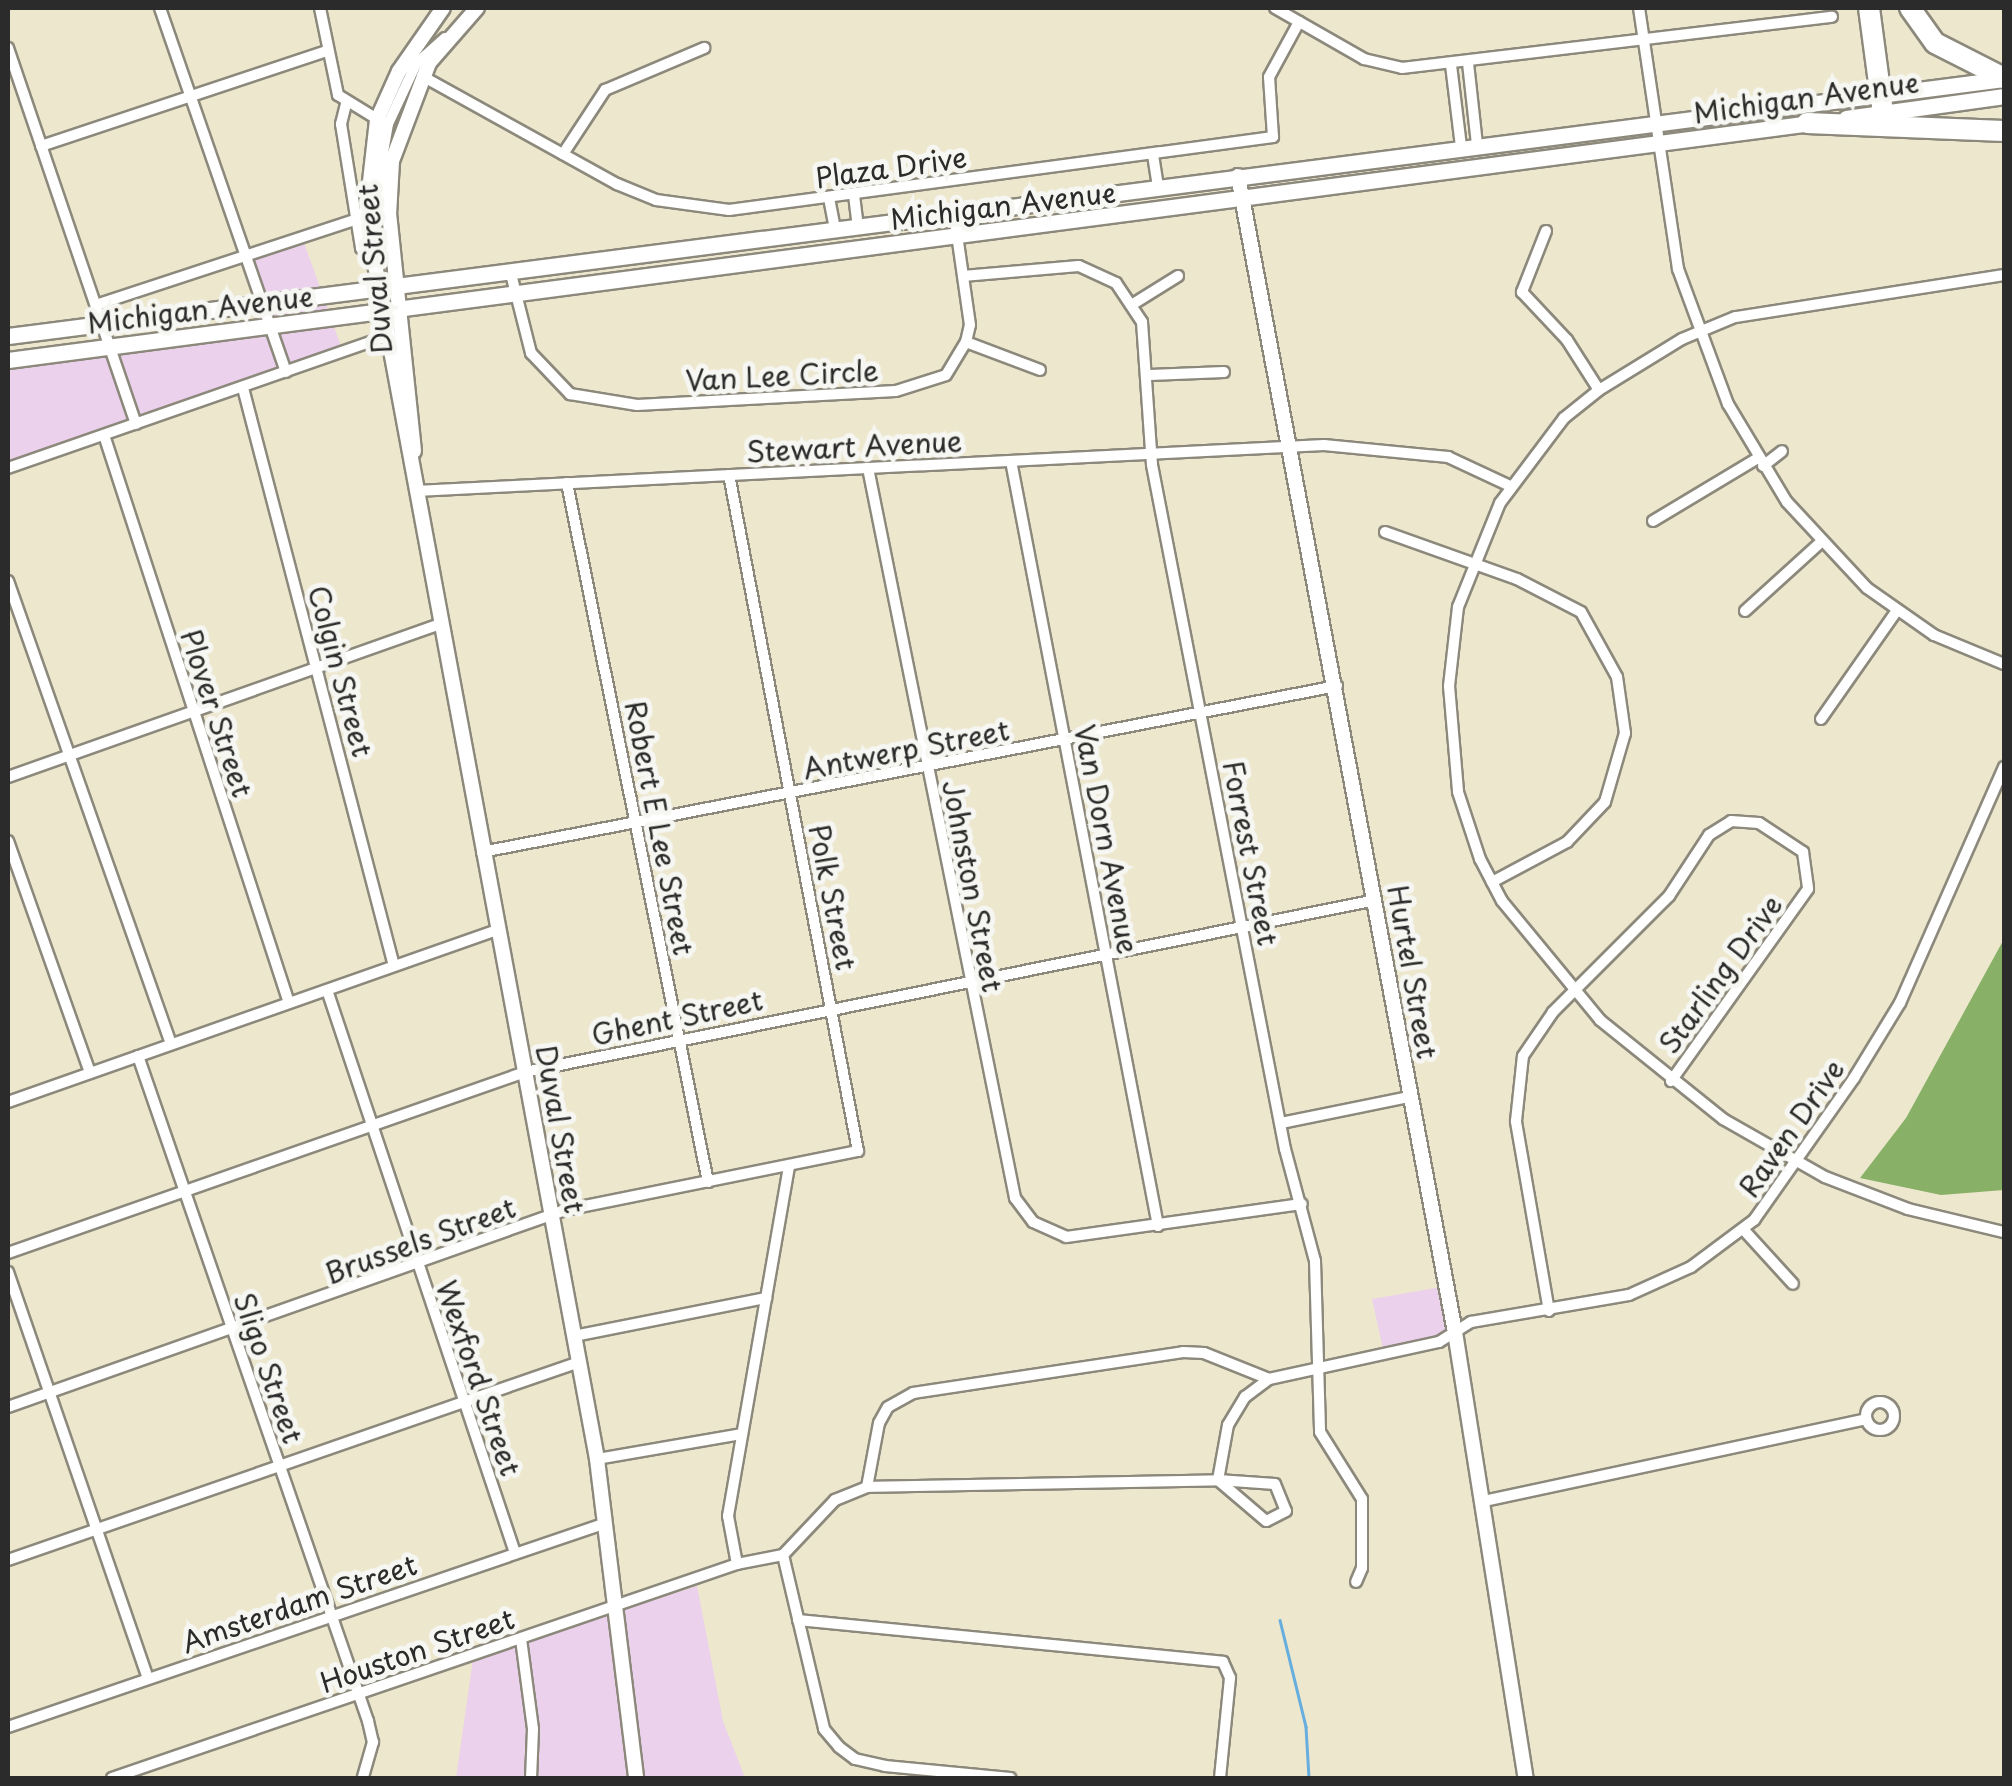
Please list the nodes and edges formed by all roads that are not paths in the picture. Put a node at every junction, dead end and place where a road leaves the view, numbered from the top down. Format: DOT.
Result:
graph roads {
  1 [pos="160,8"];
  2 [pos="320,8"];
  3 [pos="443,8"];
  4 [pos="477,8"];
  5 [pos="1639,8"];
  6 [pos="1869,8"];
  7 [pos="1910,8"];
  8 [pos="1282,9"];
  9 [pos="1832,17"];
  10 [pos="1299,22"];
  11 [pos="448,37"];
  12 [pos="1643,38"];
  13 [pos="8,48"];
  14 [pos="704,48"];
  15 [pos="328,51"];
  16 [pos="1468,63"];
  17 [pos="1451,65"];
  18 [pos="422,76"];
  19 [pos="2004,79"];
  20 [pos="2004,96"];
  21 [pos="191,97"];
  22 [pos="346,104"];
  23 [pos="1882,104"];
  24 [pos="382,122"];
  25 [pos="1654,122"];
  26 [pos="1807,123"];
  27 [pos="2004,131"];
  28 [pos="1657,142"];
  29 [pos="41,146"];
  30 [pos="1469,146"];
  31 [pos="563,154"];
  32 [pos="1153,154"];
  33 [pos="1238,176"];
  34 [pos="1158,186"];
  35 [pos="854,195"];
  36 [pos="829,198"];
  37 [pos="1242,199"];
  38 [pos="954,214"];
  39 [pos="389,215"];
  40 [pos="357,219"];
  41 [pos="858,226"];
  42 [pos="834,228"];
  43 [pos="1546,231"];
  44 [pos="958,236"];
  45 [pos="372,251"];
  46 [pos="246,256"];
  47 [pos="510,270"];
  48 [pos="2004,274"];
  49 [pos="963,276"];
  50 [pos="1178,276"];
  51 [pos="398,284"];
  52 [pos="378,288"];
  53 [pos="514,293"];
  54 [pos="263,304"];
  55 [pos="1133,304"];
  56 [pos="96,305"];
  57 [pos="400,308"];
  58 [pos="381,310"];
  59 [pos="206,311"];
  60 [pos="102,324"];
  61 [pos="270,325"];
  62 [pos="1697,332"];
  63 [pos="207,333"];
  64 [pos="8,336"];
  65 [pos="385,337"];
  66 [pos="966,342"];
  67 [pos="109,346"];
  68 [pos="8,360"];
  69 [pos="1040,370"];
  70 [pos="286,372"];
  71 [pos="1224,372"];
  72 [pos="1150,375"];
  73 [pos="243,388"];
  74 [pos="1600,390"];
  75 [pos="136,424"];
  76 [pos="104,435"];
  77 [pos="1294,447"];
  78 [pos="1782,451"];
  79 [pos="1152,454"];
  80 [pos="1012,461"];
  81 [pos="1760,462"];
  82 [pos="8,468"];
  83 [pos="868,468"];
  84 [pos="729,475"];
  85 [pos="567,482"];
  86 [pos="1510,486"];
  87 [pos="416,492"];
  88 [pos="1653,521"];
  89 [pos="1385,532"];
  90 [pos="1821,542"];
  91 [pos="1474,563"];
  92 [pos="8,581"];
  93 [pos="1746,611"];
  94 [pos="1896,612"];
  95 [pos="439,624"];
  96 [pos="2004,664"];
  97 [pos="316,667"];
  98 [pos="1337,686"];
  99 [pos="192,712"];
  100 [pos="1201,713"];
  101 [pos="1820,719"];
  102 [pos="1064,740"];
  103 [pos="69,756"];
  104 [pos="2004,767"];
  105 [pos="927,769"];
  106 [pos="8,777"];
  107 [pos="789,794"];
  108 [pos="636,826"];
  109 [pos="8,842"];
  110 [pos="482,852"];
  111 [pos="1492,882"];
  112 [pos="1376,900"];
  113 [pos="1242,926"];
  114 [pos="497,930"];
  115 [pos="1107,954"];
  116 [pos="394,966"];
  117 [pos="969,981"];
  118 [pos="327,990"];
  119 [pos="1574,993"];
  120 [pos="289,1003"];
  121 [pos="832,1008"];
  122 [pos="678,1038"];
  123 [pos="171,1044"];
  124 [pos="138,1056"];
  125 [pos="526,1072"];
  126 [pos="90,1073"];
  127 [pos="1671,1081"];
  128 [pos="1410,1096"];
  129 [pos="8,1102"];
  130 [pos="1280,1123"];
  131 [pos="372,1127"];
  132 [pos="857,1151"];
  133 [pos="1799,1163"];
  134 [pos="789,1166"];
  135 [pos="708,1182"];
  136 [pos="186,1192"];
  137 [pos="1302,1204"];
  138 [pos="551,1217"];
  139 [pos="1158,1226"];
  140 [pos="1743,1229"];
  141 [pos="2004,1232"];
  142 [pos="8,1253"];
  143 [pos="417,1265"];
  144 [pos="8,1272"];
  145 [pos="1793,1284"];
  146 [pos="766,1298"];
  147 [pos="1550,1311"];
  148 [pos="232,1330"];
  149 [pos="1456,1332"];
  150 [pos="574,1336"];
  151 [pos="579,1362"];
  152 [pos="1316,1366"];
  153 [pos="1269,1379"];
  154 [pos="50,1392"];
  155 [pos="463,1401"];
  156 [pos="8,1406"];
  157 [pos="1866,1419"];
  158 [pos="742,1434"];
  159 [pos="597,1459"];
  160 [pos="278,1466"];
  161 [pos="1218,1480"];
  162 [pos="867,1487"];
  163 [pos="1484,1501"];
  164 [pos="606,1523"];
  165 [pos="97,1529"];
  166 [pos="514,1553"];
  167 [pos="784,1556"];
  168 [pos="8,1560"];
  169 [pos="737,1564"];
  170 [pos="1356,1582"];
  171 [pos="616,1605"];
  172 [pos="332,1617"];
  173 [pos="798,1620"];
  174 [pos="521,1639"];
  175 [pos="148,1678"];
  176 [pos="359,1694"];
  177 [pos="8,1728"];
  178 [pos="112,1778"];
  179 [pos="363,1778"];
  180 [pos="531,1778"];
  181 [pos="636,1778"];
  182 [pos="1010,1778"];
  183 [pos="1220,1778"];
  184 [pos="1526,1778"];
  1 -- 21 [label="street"];
  2 -- 15 [label="street"];
  3 -- 24 [label="street, Duval Street"];
  4 -- 11 [label="street, Duval Street"];
  5 -- 12 [label="street"];
  6 -- 23 [label="highway"];
  7 -- 19 [label="highway"];
  8 -- 10 [label="street"];
  9 -- 12 [label="street"];
  10 -- 17 [label="street"];
  10 -- 32 [label="street, Plaza Drive"];
  11 -- 18 [label="street, Duval Street"];
  11 -- 24 [label="street"];
  12 -- 16 [label="street"];
  12 -- 25 [label="street"];
  13 -- 29 [label="street"];
  14 -- 31 [label="street"];
  15 -- 21 [label="street"];
  15 -- 22 [label="street"];
  16 -- 17 [label="street"];
  16 -- 30 [label="street"];
  17 -- 30 [label="street"];
  18 -- 31 [label="street, Plaza Drive"];
  18 -- 39 [label="street, Duval Street"];
  19 -- 23 [label="main road, Michigan Avenue"];
  20 -- 23 [label="main road, Michigan Avenue"];
  21 -- 29 [label="street"];
  21 -- 46 [label="street"];
  22 -- 24 [label="street"];
  22 -- 40 [label="street"];
  23 -- 25 [label="main road, Michigan Avenue"];
  23 -- 26 [label="main road, Michigan Avenue"];
  24 -- 39 [label="street"];
  24 -- 45 [label="street, Duval Street"];
  25 -- 28 [label="street"];
  25 -- 30 [label="main road, Michigan Avenue"];
  26 -- 27 [label="highway"];
  26 -- 28 [label="main road, Michigan Avenue"];
  28 -- 37 [label="main road, Michigan Avenue"];
  28 -- 62 [label="street"];
  29 -- 56 [label="street"];
  30 -- 33 [label="main road, Michigan Avenue"];
  31 -- 36 [label="street, Plaza Drive"];
  32 -- 34 [label="street"];
  32 -- 35 [label="street, Plaza Drive"];
  33 -- 34 [label="main road, Michigan Avenue"];
  33 -- 37 [label="street, Hurtel Street"];
  34 -- 38 [label="main road, Michigan Avenue"];
  35 -- 36 [label="street, Plaza Drive"];
  35 -- 41 [label="street"];
  36 -- 42 [label="street"];
  37 -- 44 [label="main road, Michigan Avenue"];
  37 -- 77 [label="street, Hurtel Street"];
  38 -- 41 [label="main road, Michigan Avenue"];
  38 -- 44 [label="street"];
  39 -- 51 [label="street, Duval Street"];
  40 -- 45 [label="street"];
  40 -- 46 [label="street"];
  41 -- 42 [label="main road, Michigan Avenue"];
  42 -- 47 [label="main road, Michigan Avenue"];
  43 -- 74 [label="street"];
  44 -- 49 [label="street"];
  44 -- 53 [label="main road, Michigan Avenue"];
  45 -- 52 [label="street, Duval Street"];
  46 -- 54 [label="street"];
  46 -- 56 [label="street"];
  47 -- 51 [label="main road, Michigan Avenue"];
  47 -- 53 [label="street, Van Lee Circle"];
  48 -- 62 [label="street"];
  49 -- 55 [label="street"];
  49 -- 66 [label="street"];
  50 -- 55 [label="street"];
  51 -- 52 [label="main road, Michigan Avenue"];
  51 -- 57 [label="street, Duval Street"];
  52 -- 54 [label="main road, Michigan Avenue"];
  52 -- 58 [label="street, Duval Street"];
  53 -- 57 [label="main road, Michigan Avenue"];
  53 -- 66 [label="street, Van Lee Circle"];
  54 -- 59 [label="main road, Michigan Avenue"];
  54 -- 61 [label="street"];
  55 -- 72 [label="street, Forrest Street"];
  56 -- 60 [label="street"];
  57 -- 58 [label="main road, Michigan Avenue"];
  57 -- 87 [label="street, Duval Street"];
  58 -- 61 [label="main road, Michigan Avenue"];
  58 -- 65 [label="street, Duval Street"];
  59 -- 60 [label="main road, Michigan Avenue"];
  59 -- 63 [label="main road"];
  60 -- 64 [label="main road, Michigan Avenue"];
  60 -- 67 [label="street"];
  61 -- 63 [label="main road, Michigan Avenue"];
  61 -- 70 [label="street"];
  62 -- 74 [label="street"];
  62 -- 81 [label="street"];
  63 -- 67 [label="main road, Michigan Avenue"];
  65 -- 70 [label="street"];
  65 -- 87 [label="street, Duval Street"];
  66 -- 69 [label="street"];
  67 -- 68 [label="main road, Michigan Avenue"];
  67 -- 75 [label="street"];
  70 -- 73 [label="street"];
  71 -- 72 [label="street"];
  72 -- 79 [label="street, Forrest Street"];
  73 -- 75 [label="street"];
  73 -- 97 [label="street, Colgin Street"];
  74 -- 86 [label="street"];
  75 -- 76 [label="street"];
  76 -- 82 [label="street"];
  76 -- 99 [label="street, Plover Street"];
  77 -- 79 [label="street, Stewart Avenue"];
  77 -- 86 [label="street, Stewart Avenue"];
  77 -- 98 [label="street, Hurtel Street"];
  78 -- 81 [label="street"];
  79 -- 80 [label="street, Stewart Avenue"];
  79 -- 100 [label="street, Forrest Street"];
  80 -- 83 [label="street, Stewart Avenue"];
  80 -- 102 [label="street, Van Dorn Avenue"];
  81 -- 88 [label="street"];
  81 -- 90 [label="street"];
  83 -- 84 [label="street, Stewart Avenue"];
  83 -- 105 [label="street, Johnston Street"];
  84 -- 85 [label="street, Stewart Avenue"];
  84 -- 107 [label="street, Polk Street"];
  85 -- 87 [label="street, Stewart Avenue"];
  85 -- 108 [label="street, Robert E Lee Street"];
  86 -- 91 [label="street"];
  87 -- 95 [label="street, Duval Street"];
  89 -- 91 [label="street"];
  90 -- 93 [label="street"];
  90 -- 94 [label="street"];
  91 -- 111 [label="street"];
  91 -- 111 [label="street"];
  92 -- 103 [label="street"];
  94 -- 96 [label="street"];
  94 -- 101 [label="street"];
  95 -- 97 [label="street"];
  95 -- 110 [label="street, Duval Street"];
  97 -- 99 [label="street"];
  97 -- 116 [label="street, Colgin Street"];
  98 -- 100 [label="street, Antwerp Street"];
  98 -- 112 [label="street, Hurtel Street"];
  99 -- 103 [label="street"];
  99 -- 120 [label="street, Plover Street"];
  100 -- 102 [label="street, Antwerp Street"];
  100 -- 113 [label="street, Forrest Street"];
  102 -- 105 [label="street, Antwerp Street"];
  102 -- 115 [label="street, Van Dorn Avenue"];
  103 -- 106 [label="street"];
  103 -- 123 [label="street"];
  104 -- 133 [label="street, Raven Drive"];
  105 -- 107 [label="street, Antwerp Street"];
  105 -- 117 [label="street, Johnston Street"];
  107 -- 108 [label="street, Antwerp Street"];
  107 -- 121 [label="street, Polk Street"];
  108 -- 110 [label="street, Antwerp Street"];
  108 -- 122 [label="street, Robert E Lee Street"];
  109 -- 126 [label="street"];
  110 -- 114 [label="street, Duval Street"];
  111 -- 119 [label="street"];
  112 -- 113 [label="street, Ghent Street"];
  112 -- 128 [label="street, Hurtel Street"];
  113 -- 115 [label="street, Ghent Street"];
  113 -- 130 [label="street, Forrest Street"];
  114 -- 116 [label="street"];
  114 -- 125 [label="street, Duval Street"];
  115 -- 117 [label="street, Ghent Street"];
  115 -- 139 [label="street, Van Dorn Avenue"];
  116 -- 118 [label="street"];
  117 -- 121 [label="street, Ghent Street"];
  117 -- 139 [label="street, Johnston Street"];
  118 -- 120 [label="street"];
  118 -- 131 [label="street, Wexford Street"];
  119 -- 127 [label="street"];
  119 -- 127 [label="street, Starling Drive"];
  119 -- 147 [label="street, Starling Drive"];
  120 -- 123 [label="street"];
  121 -- 122 [label="street, Ghent Street"];
  121 -- 132 [label="street, Polk Street"];
  122 -- 125 [label="street, Ghent Street"];
  122 -- 135 [label="street, Robert E Lee Street"];
  123 -- 124 [label="street"];
  124 -- 126 [label="street"];
  124 -- 136 [label="street, Sligo Street"];
  125 -- 131 [label="street, Ghent Street"];
  125 -- 138 [label="street, Duval Street"];
  126 -- 129 [label="street"];
  127 -- 133 [label="street"];
  128 -- 130 [label="street"];
  128 -- 149 [label="street, Hurtel Street"];
  130 -- 137 [label="street, Forrest Street"];
  131 -- 136 [label="street, Ghent Street"];
  131 -- 143 [label="street, Wexford Street"];
  132 -- 134 [label="street, Brussels Street"];
  133 -- 140 [label="street, Raven Drive"];
  133 -- 141 [label="street"];
  134 -- 135 [label="street, Brussels Street"];
  134 -- 146 [label="street"];
  135 -- 138 [label="street, Brussels Street"];
  136 -- 142 [label="street, Ghent Street"];
  136 -- 148 [label="street, Sligo Street"];
  137 -- 139 [label="street, Johnston Street"];
  137 -- 152 [label="street, Forrest Street"];
  138 -- 143 [label="street, Brussels Street"];
  138 -- 150 [label="street, Duval Street"];
  140 -- 145 [label="street"];
  140 -- 147 [label="street, Raven Drive"];
  143 -- 148 [label="street, Brussels Street"];
  143 -- 155 [label="street, Wexford Street"];
  144 -- 154 [label="street"];
  146 -- 150 [label="street"];
  146 -- 158 [label="street"];
  147 -- 149 [label="street, Raven Drive"];
  148 -- 154 [label="street, Brussels Street"];
  148 -- 160 [label="street, Sligo Street"];
  149 -- 152 [label="street"];
  149 -- 163 [label="street, Hurtel Street"];
  150 -- 151 [label="street, Duval Street"];
  151 -- 155 [label="street"];
  151 -- 159 [label="street, Duval Street"];
  152 -- 153 [label="street"];
  152 -- 170 [label="street, Forrest Street"];
  153 -- 161 [label="street"];
  153 -- 162 [label="street"];
  154 -- 156 [label="street, Brussels Street"];
  154 -- 165 [label="street"];
  155 -- 160 [label="street"];
  155 -- 166 [label="street, Wexford Street"];
  157 -- 163 [label="street"];
  158 -- 159 [label="street"];
  158 -- 169 [label="street"];
  159 -- 164 [label="street, Duval Street"];
  160 -- 165 [label="street"];
  160 -- 172 [label="street, Sligo Street"];
  161 -- 161 [label="street"];
  161 -- 162 [label="street"];
  162 -- 167 [label="street"];
  163 -- 184 [label="street, Hurtel Street"];
  164 -- 166 [label="street, Amsterdam Street"];
  164 -- 171 [label="street, Duval Street"];
  165 -- 168 [label="street"];
  165 -- 175 [label="street"];
  166 -- 172 [label="street, Amsterdam Street"];
  167 -- 169 [label="street, Houston Street"];
  167 -- 173 [label="street"];
  169 -- 171 [label="street, Houston Street"];
  171 -- 174 [label="street, Houston Street"];
  171 -- 181 [label="street, Duval Street"];
  172 -- 175 [label="street, Amsterdam Street"];
  172 -- 176 [label="street, Sligo Street"];
  173 -- 182 [label="street"];
  173 -- 183 [label="street"];
  174 -- 176 [label="street, Houston Street"];
  174 -- 180 [label="street"];
  175 -- 177 [label="street, Amsterdam Street"];
  176 -- 178 [label="street, Houston Street"];
  176 -- 179 [label="street, Sligo Street"];
}
